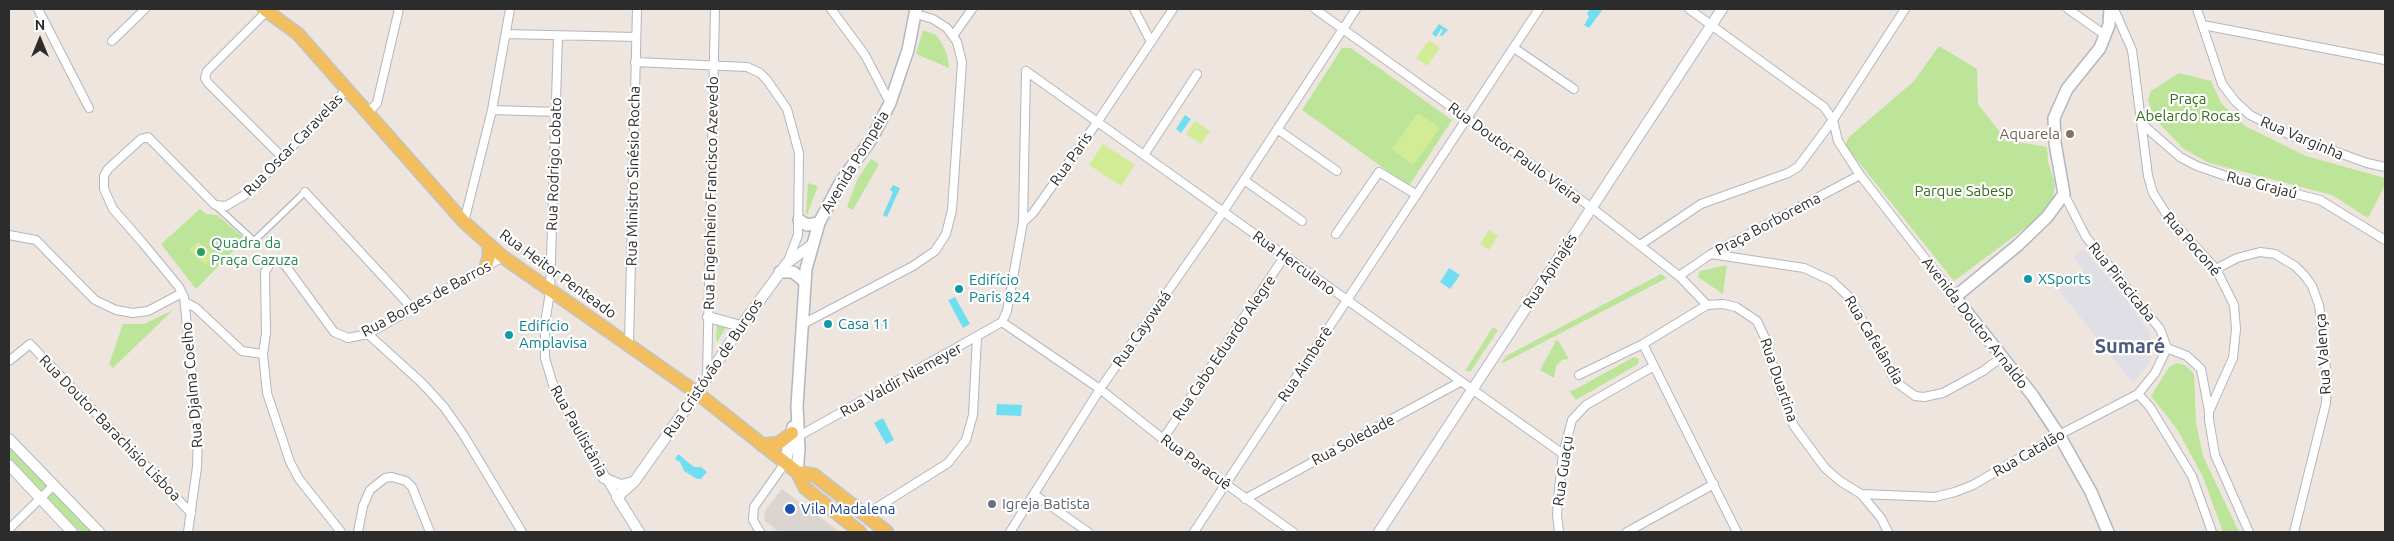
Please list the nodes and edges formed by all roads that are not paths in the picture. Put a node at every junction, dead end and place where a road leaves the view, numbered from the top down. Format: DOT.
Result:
graph roads {
  1 [pos="38,9"];
  2 [pos="145,9"];
  3 [pos="399,9"];
  4 [pos="510,9"];
  5 [pos="637,9"];
  6 [pos="715,9"];
  7 [pos="831,9"];
  8 [pos="972,9"];
  9 [pos="1134,9"];
  10 [pos="1174,9"];
  11 [pos="1314,9"];
  12 [pos="1356,9"];
  13 [pos="1539,9"];
  14 [pos="1689,9"];
  15 [pos="1722,9"];
  16 [pos="1905,9"];
  17 [pos="2068,9"];
  18 [pos="2112,9"];
  19 [pos="2197,9"];
  20 [pos="265,10"];
  21 [pos="916,12"];
  22 [pos="1712,25"];
  23 [pos="2203,25"];
  24 [pos="1343,29"];
  25 [pos="506,34"];
  26 [pos="2105,35"];
  27 [pos="558,36"];
  28 [pos="953,36"];
  29 [pos="636,37"];
  30 [pos="112,41"];
  31 [pos="1151,42"];
  32 [pos="1514,48"];
  33 [pos="2385,60"];
  34 [pos="636,62"];
  35 [pos="714,64"];
  36 [pos="1197,74"];
  37 [pos="1574,89"];
  38 [pos="346,90"];
  39 [pos="890,103"];
  40 [pos="89,108"];
  41 [pos="492,110"];
  42 [pos="556,112"];
  43 [pos="367,114"];
  44 [pos="1467,119"];
  45 [pos="1834,120"];
  46 [pos="1098,121"];
  47 [pos="2142,124"];
  48 [pos="1277,129"];
  49 [pos="1144,155"];
  50 [pos="281,156"];
  51 [pos="2385,167"];
  52 [pos="1337,171"];
  53 [pos="1860,175"];
  54 [pos="1244,180"];
  55 [pos="305,192"];
  56 [pos="2064,194"];
  57 [pos="1417,195"];
  58 [pos="215,205"];
  59 [pos="1592,208"];
  60 [pos="1223,212"];
  61 [pos="799,220"];
  62 [pos="464,222"];
  63 [pos="1023,222"];
  64 [pos="1302,222"];
  65 [pos="819,223"];
  66 [pos="1336,234"];
  67 [pos="9,235"];
  68 [pos="2385,240"];
  69 [pos="812,244"];
  70 [pos="489,245"];
  71 [pos="1640,245"];
  72 [pos="1711,254"];
  73 [pos="503,257"];
  74 [pos="1284,257"];
  75 [pos="486,267"];
  76 [pos="783,267"];
  77 [pos="2216,269"];
  78 [pos="1679,276"];
  79 [pos="804,281"];
  80 [pos="550,292"];
  81 [pos="184,297"];
  82 [pos="1955,297"];
  83 [pos="1346,301"];
  84 [pos="1707,305"];
  85 [pos="412,308"];
  86 [pos="708,317"];
  87 [pos="1002,322"];
  88 [pos="801,325"];
  89 [pos="741,326"];
  90 [pos="368,334"];
  91 [pos="977,338"];
  92 [pos="629,344"];
  93 [pos="1642,344"];
  94 [pos="2167,348"];
  95 [pos="263,354"];
  96 [pos="2002,357"];
  97 [pos="9,361"];
  98 [pos="1654,366"];
  99 [pos="1579,375"];
  100 [pos="706,377"];
  101 [pos="1460,382"];
  102 [pos="1100,389"];
  103 [pos="1472,390"];
  104 [pos="697,393"];
  105 [pos="2138,394"];
  106 [pos="2209,412"];
  107 [pos="796,434"];
  108 [pos="2059,435"];
  109 [pos="9,438"];
  110 [pos="1163,439"];
  111 [pos="762,445"];
  112 [pos="1563,454"];
  113 [pos="785,463"];
  114 [pos="9,465"];
  115 [pos="797,472"];
  116 [pos="604,478"];
  117 [pos="634,482"];
  118 [pos="1226,484"];
  119 [pos="1714,484"];
  120 [pos="54,485"];
  121 [pos="1861,494"];
  122 [pos="1035,496"];
  123 [pos="617,497"];
  124 [pos="1245,498"];
  125 [pos="40,499"];
  126 [pos="191,513"];
  127 [pos="627,514"];
  128 [pos="865,515"];
  129 [pos="9,529"];
  130 [pos="1637,530"];
  131 [pos="2105,531"];
  132 [pos="72,532"];
  133 [pos="99,532"];
  134 [pos="188,532"];
  135 [pos="340,532"];
  136 [pos="358,532"];
  137 [pos="430,532"];
  138 [pos="522,532"];
  139 [pos="639,532"];
  140 [pos="760,532"];
  141 [pos="860,532"];
  142 [pos="887,532"];
  143 [pos="1010,532"];
  144 [pos="1088,532"];
  145 [pos="1194,532"];
  146 [pos="1293,532"];
  147 [pos="1379,532"];
  148 [pos="1559,532"];
  149 [pos="1627,532"];
  150 [pos="1737,532"];
  151 [pos="1888,532"];
  152 [pos="2212,532"];
  153 [pos="2249,532"];
  154 [pos="2294,532"];
  1 -- 40 [label="street"];
  2 -- 30 [label="street"];
  3 -- 43 [label="street"];
  4 -- 25 [label="street"];
  5 -- 29 [label="street, Rua Ministro Sinésio Rocha"];
  6 -- 35 [label="street, Rua Engenheiro Francisco Azevedo"];
  7 -- 39 [label="street"];
  8 -- 28 [label="street"];
  9 -- 31 [label="street"];
  10 -- 31 [label="street, Rua Paris"];
  11 -- 24 [label="street, Rua Doutor Paulo Vieira"];
  12 -- 24 [label="street, Rua Cayowaá"];
  13 -- 32 [label="street, Rua Aimberê"];
  14 -- 22 [label="street"];
  15 -- 22 [label="street, Rua Apinajés"];
  16 -- 45 [label="street"];
  17 -- 26 [label="street"];
  18 -- 26 [label="main road"];
  18 -- 47 [label="street, Rua Poconé"];
  19 -- 23 [label="street, Rua Varginha"];
  20 -- 38 [label="main road, Rua Heitor Penteado"];
  20 -- 50 [label="street"];
  21 -- 28 [label="street"];
  21 -- 39 [label="main road, Avenida Pompeia"];
  22 -- 45 [label="street"];
  22 -- 59 [label="street, Rua Apinajés"];
  23 -- 33 [label="street"];
  23 -- 51 [label="street, Rua Varginha"];
  24 -- 44 [label="street, Rua Doutor Paulo Vieira"];
  24 -- 48 [label="street, Rua Cayowaá"];
  25 -- 27 [label="street"];
  25 -- 41 [label="street"];
  26 -- 56 [label="main road"];
  27 -- 29 [label="street"];
  27 -- 42 [label="street, Rua Rodrigo Lobato"];
  28 -- 88 [label="street"];
  29 -- 34 [label="street, Rua Ministro Sinésio Rocha"];
  31 -- 46 [label="street, Rua Paris"];
  32 -- 37 [label="street"];
  32 -- 44 [label="street, Rua Aimberê"];
  34 -- 35 [label="street"];
  34 -- 92 [label="street, Rua Ministro Sinésio Rocha"];
  35 -- 61 [label="street"];
  35 -- 86 [label="street, Rua Engenheiro Francisco Azevedo"];
  36 -- 49 [label="street"];
  38 -- 43 [label="main road, Rua Heitor Penteado"];
  38 -- 50 [label="street, Rua Oscar Caravelas"];
  39 -- 65 [label="main road, Avenida Pompeia"];
  41 -- 42 [label="street"];
  41 -- 62 [label="street"];
  42 -- 80 [label="street, Rua Rodrigo Lobato"];
  43 -- 62 [label="main road, Rua Heitor Penteado"];
  44 -- 57 [label="street, Rua Aimberê"];
  44 -- 59 [label="street, Rua Doutor Paulo Vieira"];
  45 -- 53 [label="street, Avenida Doutor Arnaldo"];
  45 -- 71 [label="street"];
  46 -- 49 [label="street, Rua Herculano"];
  46 -- 63 [label="street, Rua Paris"];
  46 -- 63 [label="street, Rua Herculano"];
  47 -- 68 [label="street, Rua Grajaú"];
  47 -- 77 [label="street, Rua Poconé"];
  48 -- 52 [label="street"];
  48 -- 54 [label="street, Rua Cayowaá"];
  49 -- 60 [label="street, Rua Herculano"];
  50 -- 58 [label="street, Rua Oscar Caravelas"];
  53 -- 72 [label="street, Praça Borborema"];
  53 -- 82 [label="street, Avenida Doutor Arnaldo"];
  54 -- 60 [label="street, Rua Cayowaá"];
  54 -- 64 [label="street"];
  55 -- 58 [label="street"];
  55 -- 85 [label="street"];
  56 -- 82 [label="main road"];
  56 -- 94 [label="street, Rua Piracicaba"];
  57 -- 66 [label="street"];
  57 -- 83 [label="street, Rua Aimberê"];
  58 -- 81 [label="street"];
  59 -- 71 [label="street, Rua Doutor Paulo Vieira"];
  59 -- 103 [label="street, Rua Apinajés"];
  60 -- 74 [label="street, Rua Herculano"];
  60 -- 102 [label="street, Rua Cayowaá"];
  61 -- 65 [label="main road"];
  61 -- 76 [label="street"];
  62 -- 70 [label="main road, Rua Heitor Penteado"];
  63 -- 87 [label="street"];
  65 -- 69 [label="main road, Avenida Pompeia"];
  67 -- 81 [label="street"];
  69 -- 76 [label="street, Rua Cristóvão de Burgos"];
  69 -- 79 [label="main road, Avenida Pompeia"];
  70 -- 73 [label="main road, Rua Heitor Penteado"];
  70 -- 75 [label="main road"];
  71 -- 78 [label="street, Rua Doutor Paulo Vieira"];
  72 -- 78 [label="street, Praça Borborema"];
  72 -- 96 [label="street, Rua Cafelândia"];
  73 -- 75 [label="street, Rua Borges de Barros"];
  73 -- 80 [label="main road, Rua Heitor Penteado"];
  74 -- 83 [label="street, Rua Herculano"];
  74 -- 110 [label="street, Rua Cabo Eduardo Alegre"];
  75 -- 85 [label="street, Rua Borges de Barros"];
  76 -- 79 [label="main road"];
  76 -- 89 [label="street, Rua Cristóvão de Burgos"];
  77 -- 106 [label="street, Rua Poconé"];
  77 -- 154 [label="street, Rua Valença"];
  78 -- 84 [label="street, Rua Doutor Paulo Vieira"];
  79 -- 88 [label="main road, Avenida Pompeia"];
  80 -- 92 [label="main road, Rua Heitor Penteado"];
  80 -- 116 [label="street, Rua Paulistânia"];
  81 -- 95 [label="street"];
  81 -- 126 [label="street, Rua Djalma Coelho"];
  82 -- 96 [label="main road, Avenida Doutor Arnaldo"];
  83 -- 101 [label="street, Rua Herculano"];
  83 -- 118 [label="street, Rua Aimberê"];
  84 -- 93 [label="street"];
  84 -- 121 [label="street, Rua Duartina"];
  85 -- 90 [label="street, Rua Borges de Barros"];
  86 -- 89 [label="street"];
  86 -- 100 [label="street, Rua Engenheiro Francisco Azevedo"];
  87 -- 91 [label="street, Rua Valdir Niemeyer"];
  87 -- 102 [label="street, Rua Paracuê"];
  88 -- 107 [label="main road, Avenida Pompeia"];
  89 -- 100 [label="street, Rua Cristóvão de Burgos"];
  90 -- 95 [label="street, Rua Borges de Barros"];
  90 -- 138 [label="street"];
  91 -- 107 [label="street, Rua Valdir Niemeyer"];
  91 -- 128 [label="street"];
  92 -- 104 [label="main road, Rua Heitor Penteado"];
  93 -- 98 [label="street"];
  93 -- 99 [label="street"];
  94 -- 105 [label="street, Rua Catalão"];
  94 -- 106 [label="street"];
  95 -- 135 [label="street"];
  96 -- 108 [label="main road, Avenida Doutor Arnaldo"];
  97 -- 126 [label="street, Rua Doutor Barachisio Lisboa"];
  98 -- 112 [label="street, Rua Guaçu"];
  98 -- 119 [label="street"];
  100 -- 104 [label="street, Rua Cristóvão de Burgos"];
  101 -- 103 [label="street, Rua Herculano"];
  101 -- 124 [label="street, Rua Soledade"];
  102 -- 110 [label="street, Rua Paracuê"];
  102 -- 122 [label="street, Rua Cayowaá"];
  103 -- 112 [label="street, Rua Herculano"];
  103 -- 147 [label="street, Rua Apinajés"];
  104 -- 111 [label="main road, Rua Heitor Penteado"];
  104 -- 117 [label="street, Rua Cristóvão de Burgos"];
  105 -- 108 [label="street, Rua Catalão"];
  105 -- 152 [label="street"];
  106 -- 153 [label="street, Rua Poconé"];
  107 -- 111 [label="main road"];
  107 -- 113 [label="main road, Avenida Pompeia"];
  107 -- 115 [label="main road, Avenida Pompeia"];
  108 -- 121 [label="street, Rua Catalão"];
  108 -- 131 [label="main road, Avenida Doutor Arnaldo"];
  109 -- 120 [label="street"];
  110 -- 118 [label="street, Rua Paracuê"];
  111 -- 113 [label="main road, Rua Heitor Penteado"];
  112 -- 148 [label="street, Rua Guaçu"];
  113 -- 115 [label="main road, Rua Heitor Penteado"];
  113 -- 140 [label="street"];
  114 -- 125 [label="street"];
  115 -- 128 [label="main road, Rua Heitor Penteado"];
  115 -- 141 [label="main road, Rua Heitor Penteado"];
  116 -- 117 [label="street"];
  116 -- 123 [label="street, Rua Paulistânia"];
  117 -- 123 [label="street, Rua Cristóvão de Burgos"];
  117 -- 127 [label="street"];
  118 -- 124 [label="street, Rua Paracuê"];
  118 -- 145 [label="street, Rua Aimberê"];
  119 -- 130 [label="street"];
  119 -- 150 [label="street"];
  120 -- 125 [label="street"];
  120 -- 133 [label="street"];
  121 -- 151 [label="street, Rua Duartina"];
  122 -- 143 [label="street, Rua Cayowaá"];
  122 -- 144 [label="street"];
  123 -- 127 [label="street, Rua Paulistânia"];
  124 -- 146 [label="street, Rua Paracuê"];
  125 -- 129 [label="street"];
  125 -- 132 [label="street"];
  126 -- 134 [label="street, Rua Djalma Coelho"];
  127 -- 139 [label="street, Rua Paulistânia"];
  128 -- 142 [label="main road, Rua Heitor Penteado"];
  130 -- 149 [label="street"];
  136 -- 137 [label="street"];
}
